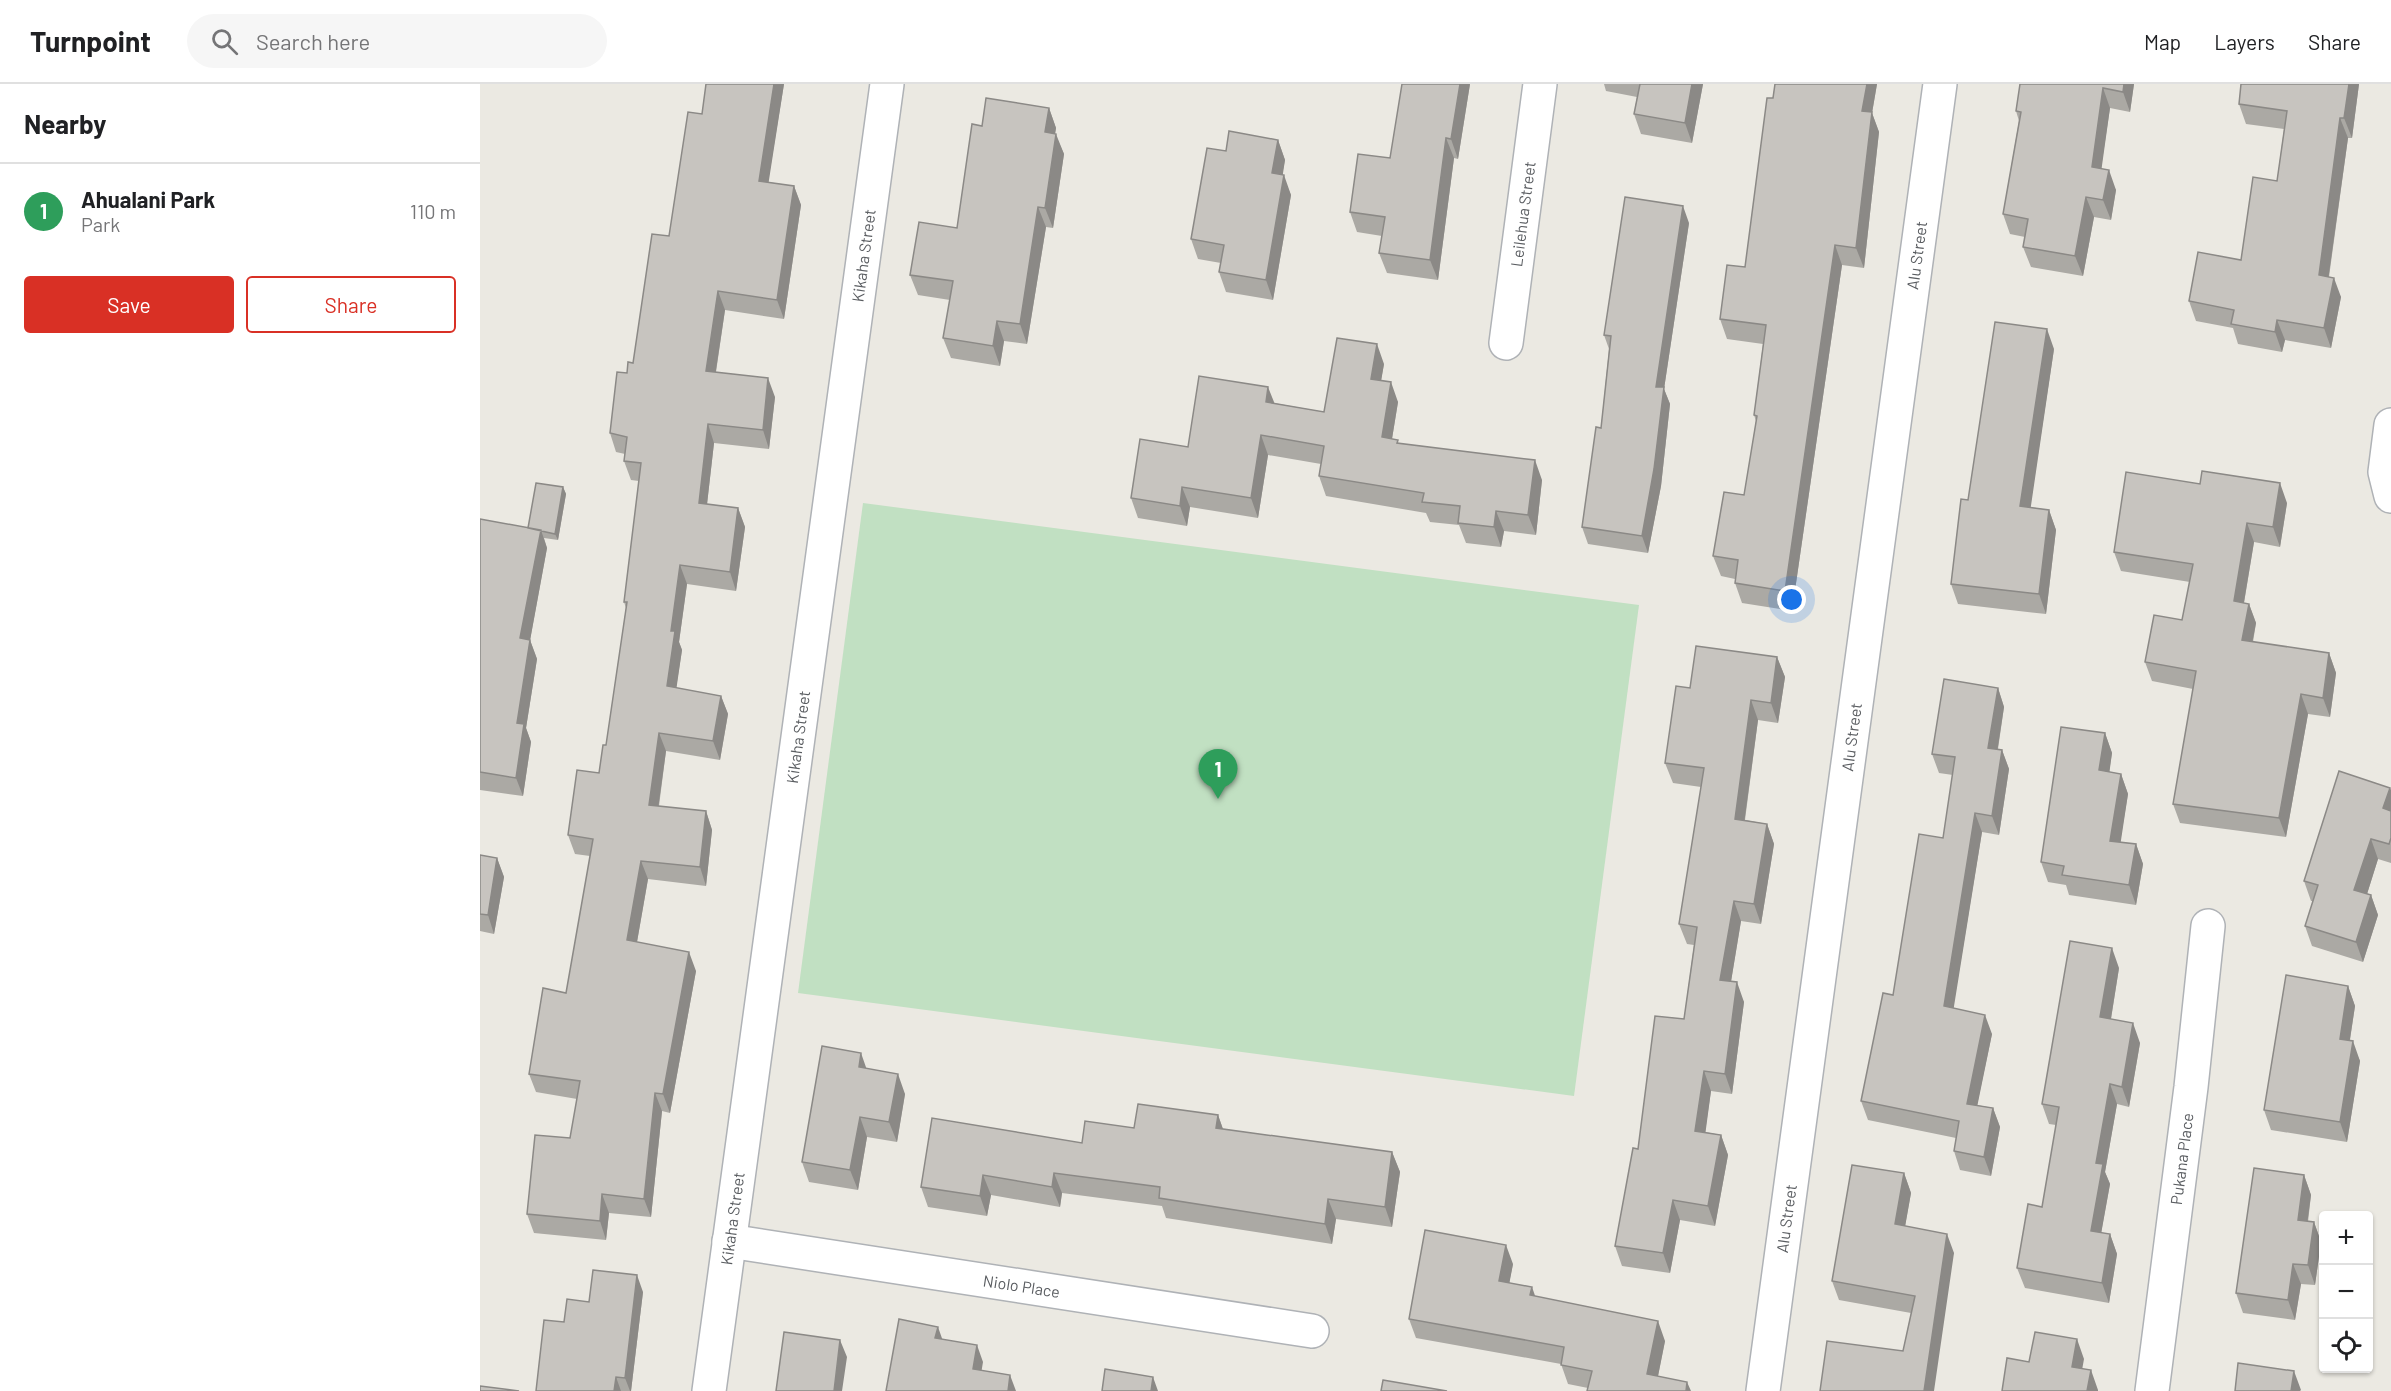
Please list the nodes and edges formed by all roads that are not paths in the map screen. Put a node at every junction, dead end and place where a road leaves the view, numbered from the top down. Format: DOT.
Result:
graph roads {
  1 [pos="886,84"];
  2 [pos="1540,84"];
  3 [pos="1940,84"];
  4 [pos="1506,343"];
  5 [pos="2391,425"];
  6 [pos="2391,496"];
  7 [pos="2208,926"];
  8 [pos="729,1241"];
  9 [pos="1312,1331"];
  10 [pos="708,1391"];
  11 [pos="1764,1391"];
  12 [pos="2152,1391"];
  1 -- 8 [label="street, Kikaha Street"];
  2 -- 4 [label="street, Leilehua Street"];
  3 -- 11 [label="street, Alu Street"];
  5 -- 6 [label="street"];
  7 -- 12 [label="street, Pukana Place"];
  8 -- 9 [label="street, Niolo Place"];
  8 -- 10 [label="street, Kikaha Street"];
}
